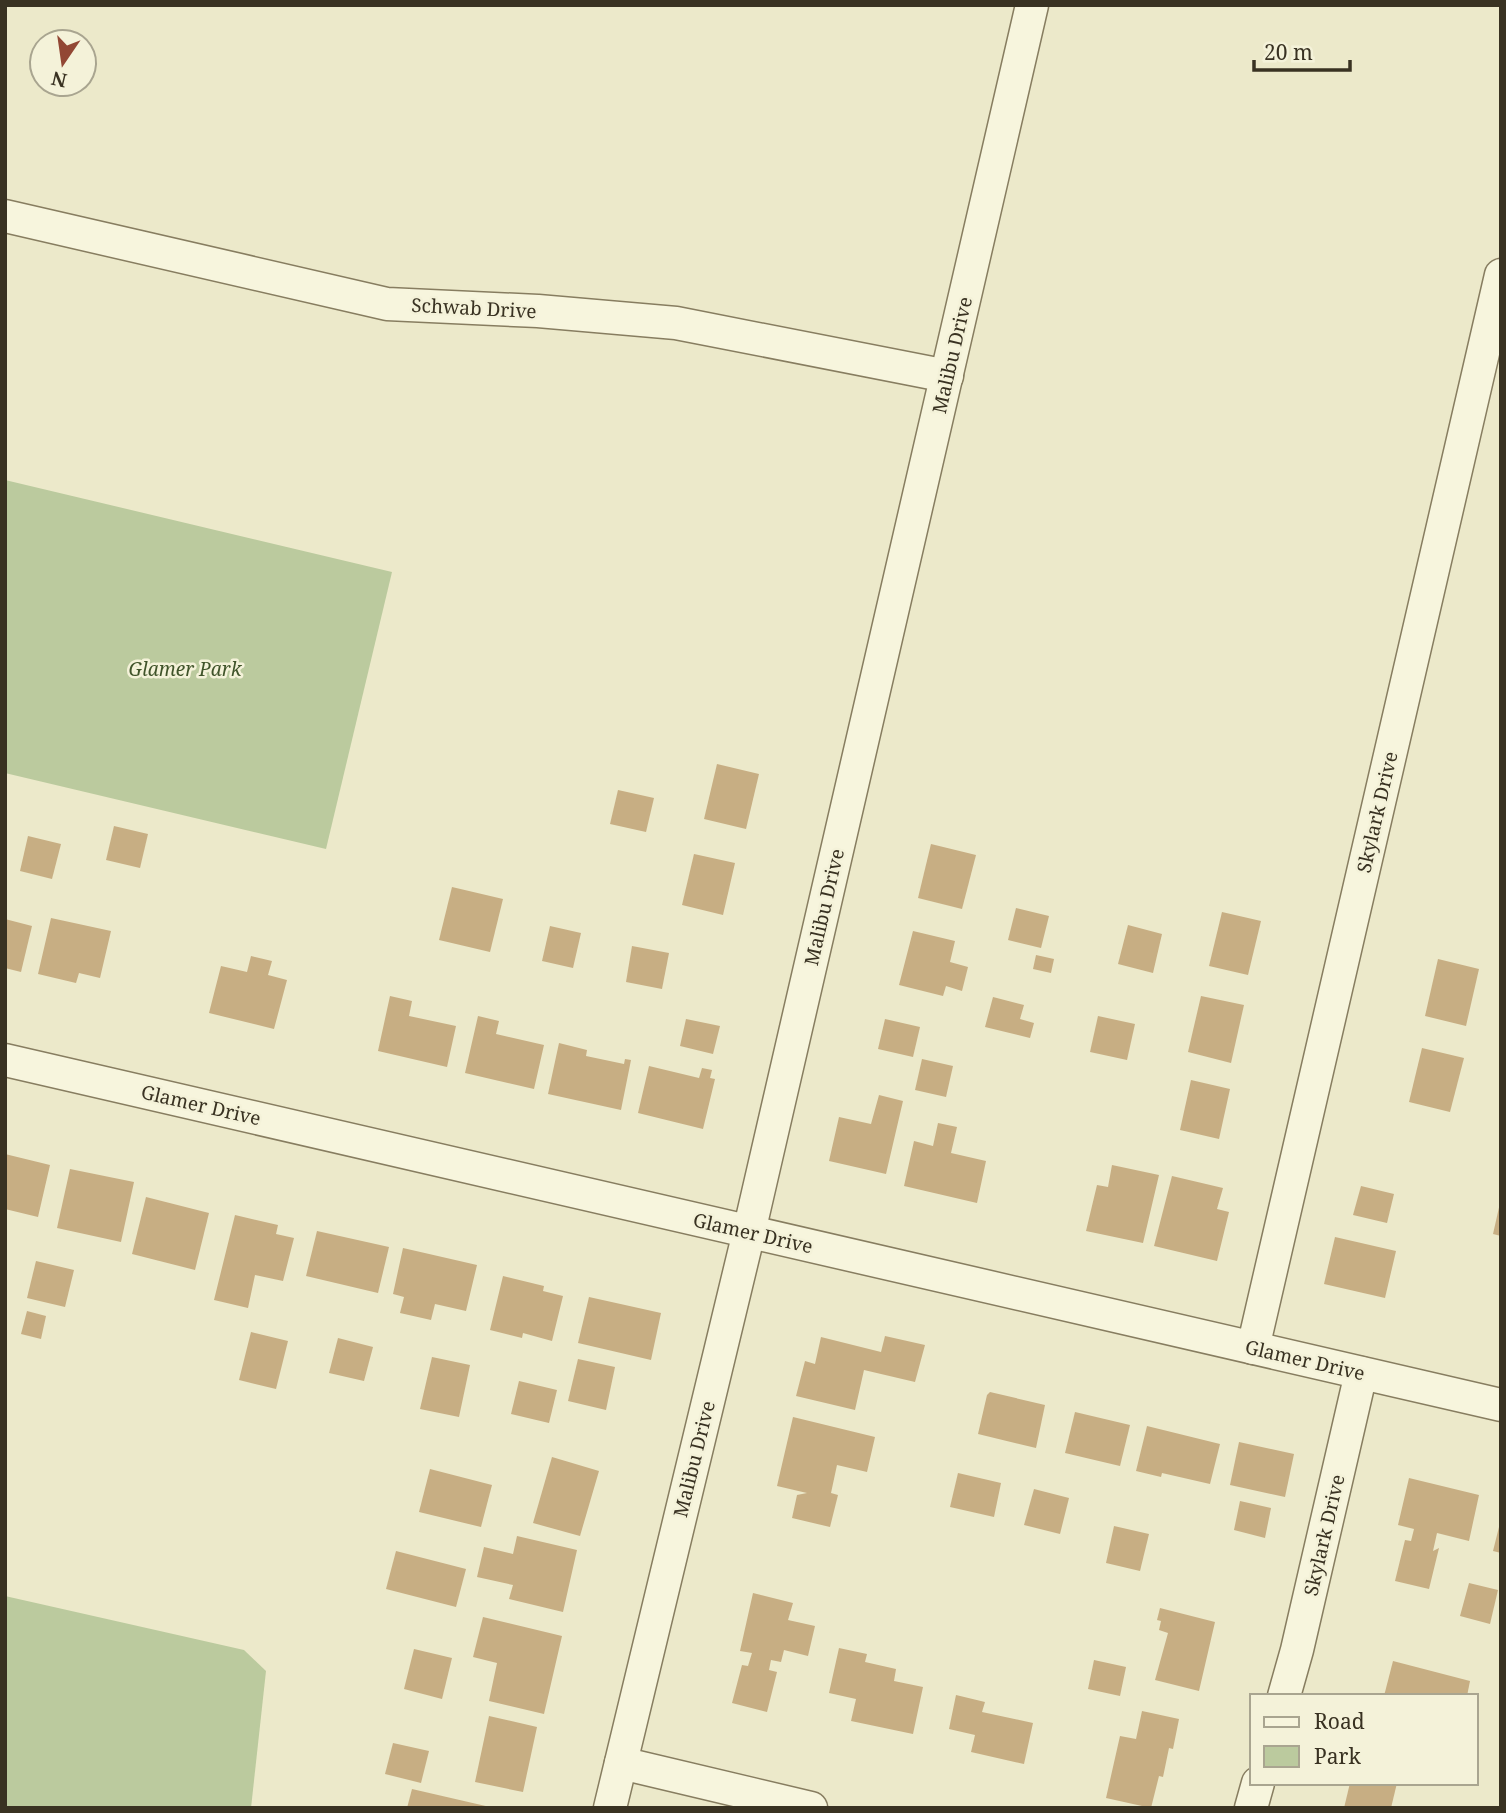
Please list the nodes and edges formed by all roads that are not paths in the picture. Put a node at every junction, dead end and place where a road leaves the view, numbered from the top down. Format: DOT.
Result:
graph roads {
  1 [pos="1032,5"];
  2 [pos="5,216"];
  3 [pos="1501,275"];
  4 [pos="947,376"];
  5 [pos="5,1060"];
  6 [pos="749,1232"];
  7 [pos="1253,1348"];
  8 [pos="1361,1373"];
  9 [pos="1501,1405"];
  10 [pos="1284,1694"];
  11 [pos="621,1763"];
  12 [pos="1257,1785"];
  13 [pos="610,1808"];
  14 [pos="811,1808"];
  15 [pos="1251,1808"];
  1 -- 4 [label="street, Malibu Drive"];
  2 -- 4 [label="street, Schwab Drive"];
  3 -- 7 [label="street, Skylark Drive"];
  4 -- 6 [label="street, Malibu Drive"];
  5 -- 6 [label="street, Glamer Drive"];
  6 -- 7 [label="street, Glamer Drive"];
  6 -- 11 [label="street, Malibu Drive"];
  7 -- 8 [label="street, Glamer Drive"];
  8 -- 9 [label="street, Glamer Drive"];
  8 -- 10 [label="street, Skylark Drive"];
  11 -- 13 [label="street, Malibu Drive"];
  11 -- 14 [label="street"];
  12 -- 15 [label="street"];
}
